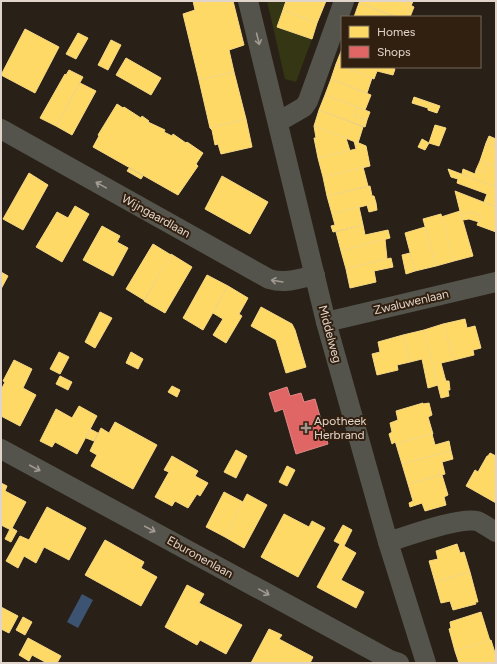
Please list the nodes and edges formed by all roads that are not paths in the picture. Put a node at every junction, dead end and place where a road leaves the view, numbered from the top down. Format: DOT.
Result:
graph roads {
  1 [pos="248,1"];
  2 [pos="344,1"];
  3 [pos="278,122"];
  4 [pos="1,130"];
  5 [pos="315,275"];
  6 [pos="496,282"];
  7 [pos="326,322"];
  8 [pos="1,449"];
  9 [pos="496,532"];
  10 [pos="388,542"];
  11 [pos="399,663"];
  12 [pos="426,663"];
  1 -- 3 [label="street, Middelweg, one-way"];
  2 -- 3 [label="street"];
  3 -- 5 [label="street, Middelweg"];
  5 -- 4 [label="street, Wijngaardlaan, one-way"];
  5 -- 7 [label="street, Middelweg"];
  6 -- 7 [label="street, Zwaluwenlaan"];
  7 -- 10 [label="street, Middelweg"];
  8 -- 11 [label="street, Eburonenlaan, one-way"];
  9 -- 10 [label="street"];
  10 -- 12 [label="street, Middelweg"];
}
